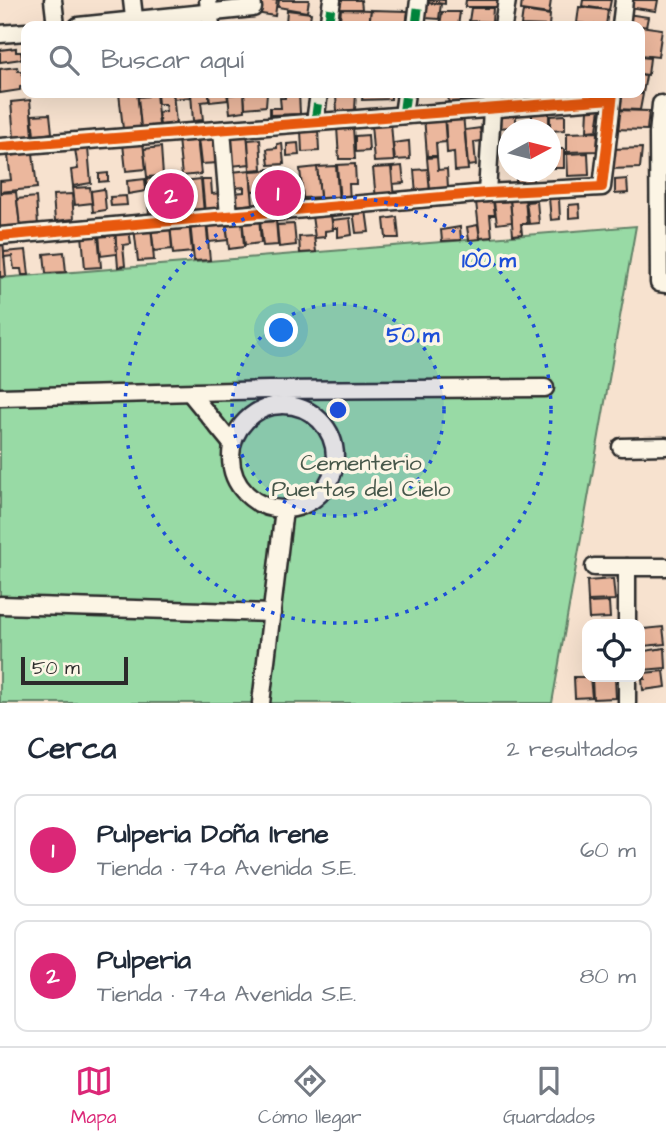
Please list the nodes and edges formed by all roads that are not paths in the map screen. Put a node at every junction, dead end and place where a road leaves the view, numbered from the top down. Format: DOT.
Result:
graph roads {
  1 [pos="53,0"];
  2 [pos="132,0"];
  3 [pos="252,0"];
  4 [pos="332,0"];
  5 [pos="419,0"];
  6 [pos="507,0"];
  7 [pos="624,0"];
  8 [pos="209,13"];
  9 [pos="55,21"];
  10 [pos="135,21"];
  11 [pos="150,21"];
  12 [pos="329,21"];
  13 [pos="417,21"];
  14 [pos="504,21"];
  15 [pos="622,21"];
  16 [pos="21,32"];
  17 [pos="0,34"];
  18 [pos="318,98"];
  19 [pos="405,98"];
  20 [pos="564,98"];
  21 [pos="612,98"];
  22 [pos="492,101"];
  23 [pos="661,104"];
  24 [pos="403,115"];
  25 [pos="315,122"];
  26 [pos="222,130"];
  27 [pos="0,147"];
  28 [pos="487,193"];
  29 [pos="229,216"];
  30 [pos="0,236"];
  31 [pos="666,284"];
  32 [pos="545,388"];
  33 [pos="191,394"];
  34 [pos="0,397"];
  35 [pos="271,398"];
  36 [pos="0,407"];
  37 [pos="232,443"];
  38 [pos="666,446"];
  39 [pos="621,447"];
  40 [pos="284,509"];
  41 [pos="626,567"];
  42 [pos="594,568"];
  43 [pos="666,568"];
  44 [pos="0,605"];
  45 [pos="272,613"];
  46 [pos="627,619"];
  47 [pos="627,682"];
  48 [pos="261,703"];
  49 [pos="627,703"];
  1 -- 9 [label="street"];
  2 -- 10 [label="street"];
  3 -- 8 [label="street"];
  4 -- 12 [label="street"];
  5 -- 13 [label="street"];
  6 -- 14 [label="street"];
  7 -- 15 [label="street"];
  8 -- 11 [label="street"];
  16 -- 17 [label="street"];
  18 -- 25 [label="street"];
  19 -- 24 [label="street"];
  20 -- 22 [label="street"];
  21 -- 28 [label="street"];
  22 -- 24 [label="street"];
  22 -- 28 [label="street"];
  23 -- 31 [label="street"];
  24 -- 25 [label="street"];
  25 -- 26 [label="street"];
  26 -- 27 [label="street"];
  26 -- 29 [label="street"];
  28 -- 29 [label="street"];
  29 -- 30 [label="street"];
  32 -- 35 [label="street"];
  33 -- 34 [label="street"];
  33 -- 35 [label="street"];
  33 -- 37 [label="street"];
  34 -- 36 [label="street"];
  35 -- 37 [label="street"];
  35 -- 40 [label="street"];
  37 -- 40 [label="street"];
  38 -- 39 [label="street"];
  40 -- 45 [label="street"];
  41 -- 42 [label="street"];
  41 -- 43 [label="street"];
  41 -- 46 [label="street"];
  44 -- 45 [label="street"];
  45 -- 48 [label="street"];
  47 -- 49 [label="street"];
}
